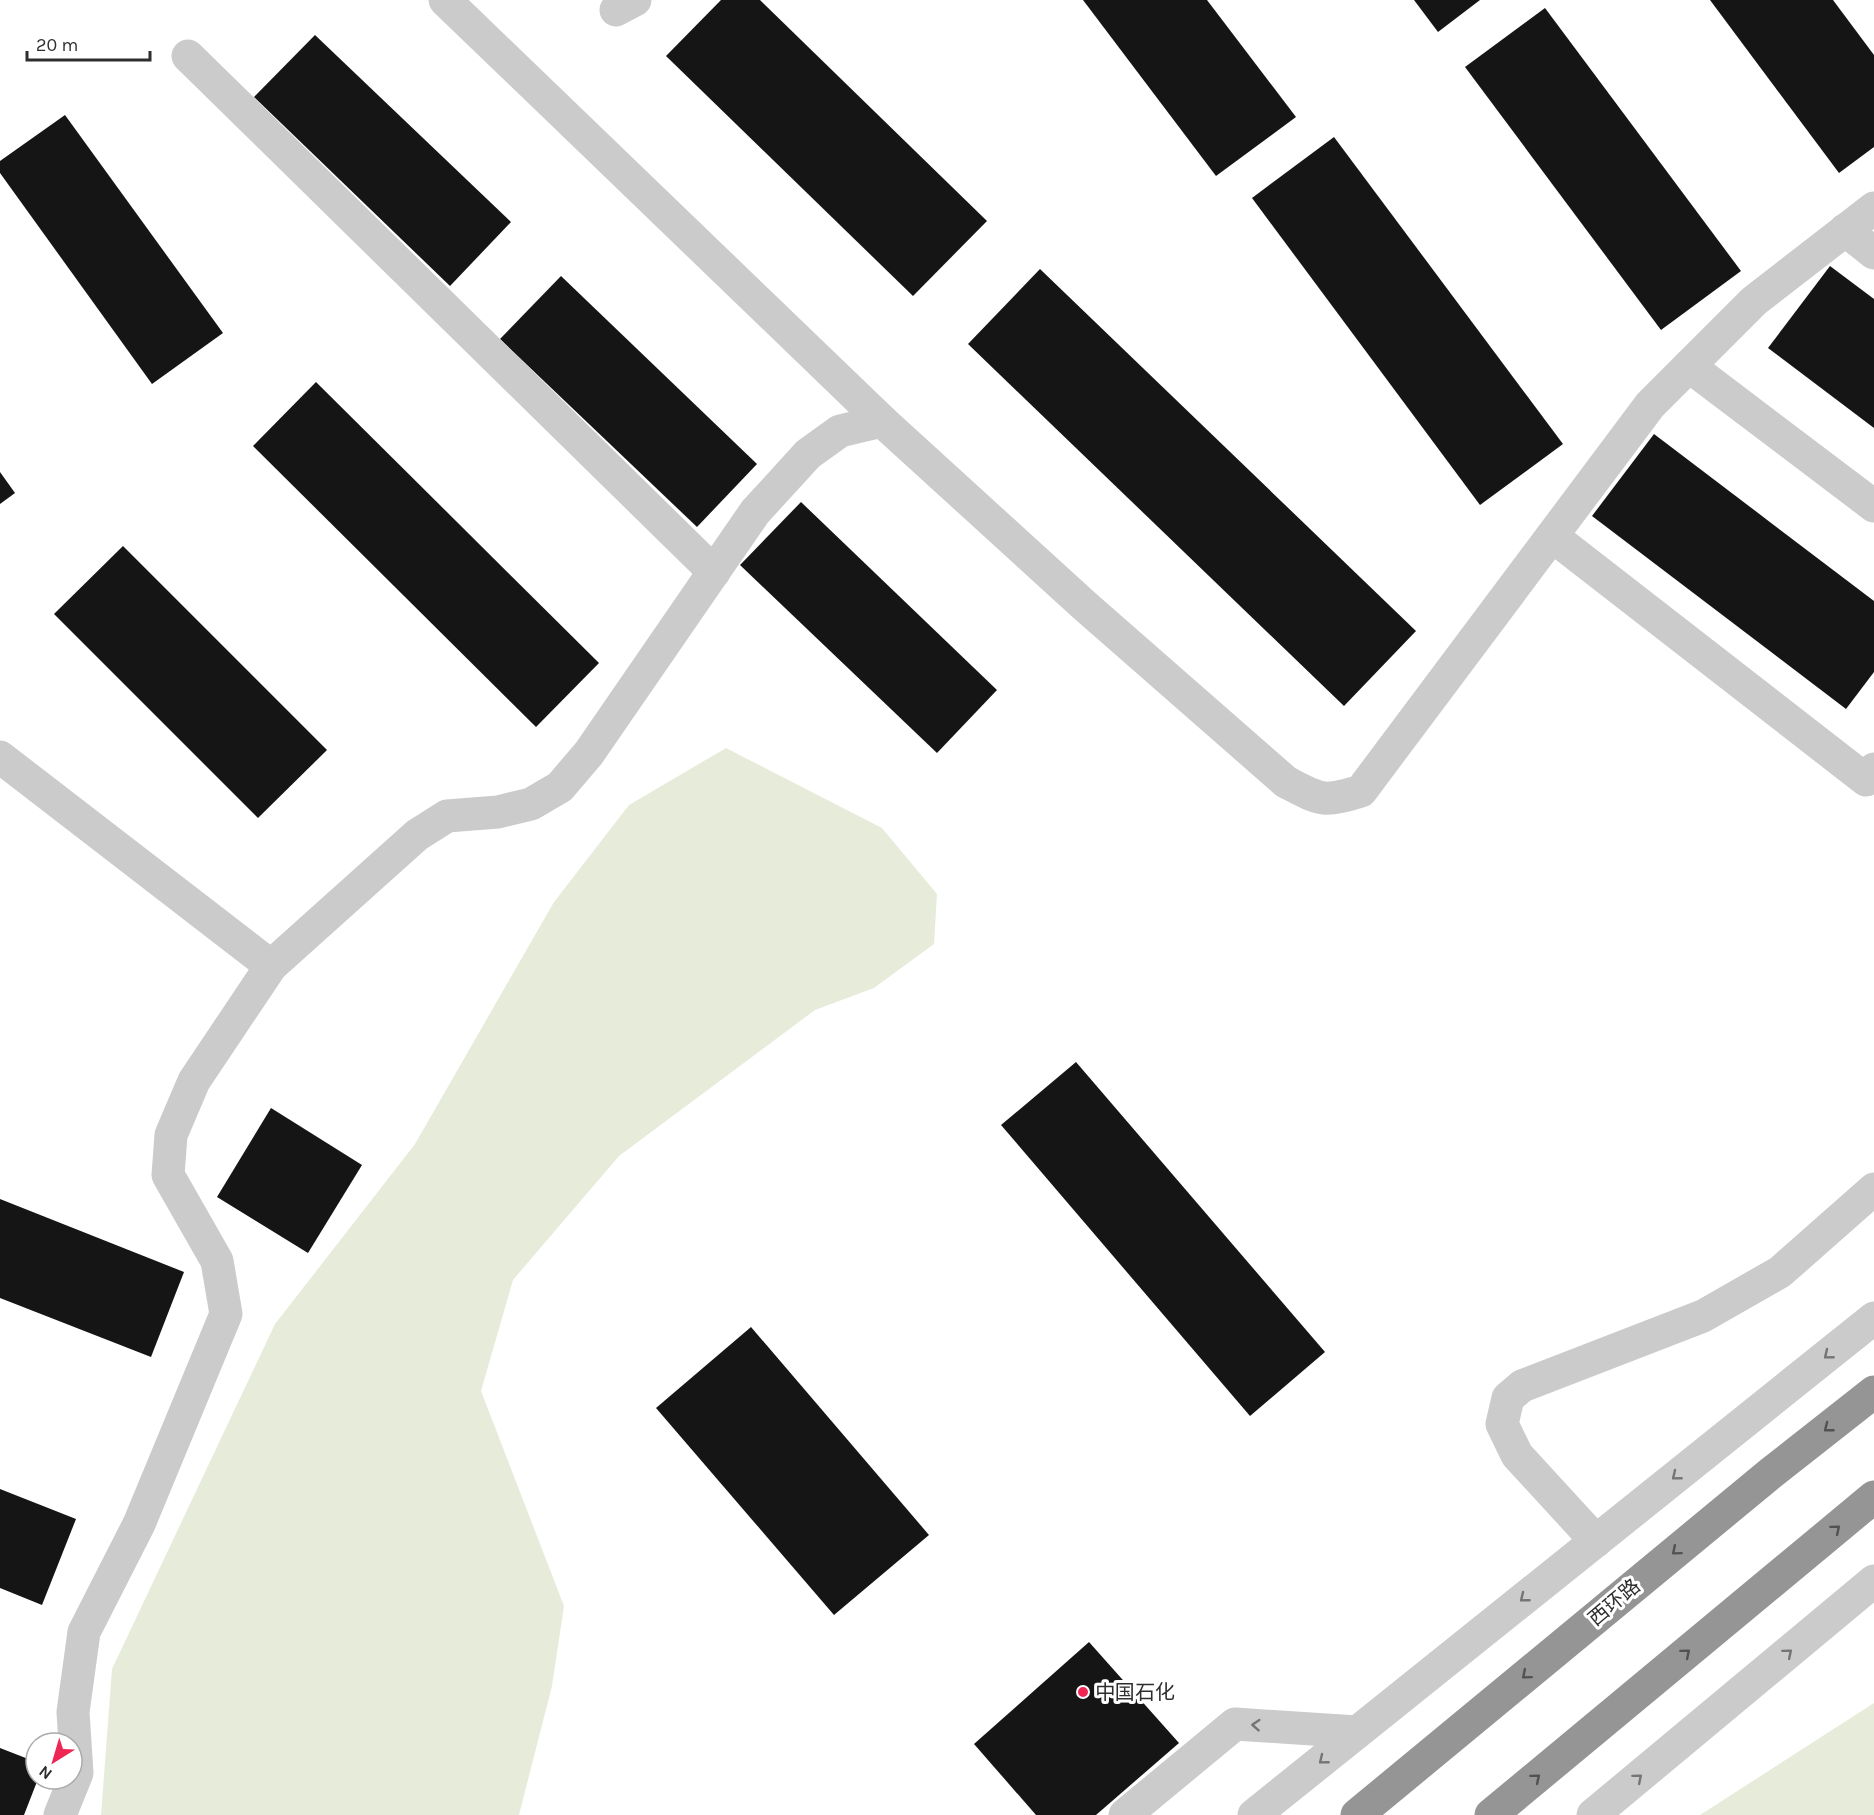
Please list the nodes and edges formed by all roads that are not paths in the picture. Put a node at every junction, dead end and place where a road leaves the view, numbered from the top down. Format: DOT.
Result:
graph roads {
  1 [pos="445,0"];
  2 [pos="188,56"];
  3 [pos="1874,208"];
  4 [pos="1845,230"];
  5 [pos="1874,253"];
  6 [pos="1689,366"];
  7 [pos="882,421"];
  8 [pos="1874,506"];
  9 [pos="1552,536"];
  10 [pos="714,572"];
  11 [pos="0,758"];
  12 [pos="1874,769"];
  13 [pos="271,966"];
  14 [pos="1874,1189"];
  15 [pos="1874,1318"];
  16 [pos="1874,1392"];
  17 [pos="1874,1497"];
  18 [pos="1596,1541"];
  19 [pos="1874,1581"];
  20 [pos="1357,1732"];
  21 [pos="60,1815"];
  22 [pos="1125,1815"];
  23 [pos="1254,1815"];
  24 [pos="1358,1815"];
  25 [pos="1491,1815"];
  26 [pos="1593,1815"];
  1 -- 7 [label="street"];
  2 -- 10 [label="street"];
  3 -- 4 [label="street"];
  4 -- 5 [label="street"];
  4 -- 6 [label="street"];
  6 -- 8 [label="street"];
  6 -- 9 [label="street"];
  7 -- 9 [label="street"];
  7 -- 10 [label="street"];
  9 -- 12 [label="street"];
  10 -- 13 [label="street"];
  11 -- 13 [label="street"];
  13 -- 21 [label="street"];
  14 -- 18 [label="street"];
  15 -- 18 [label="street, one-way"];
  16 -- 24 [label="highway, 西环路, one-way"];
  25 -- 17 [label="highway, one-way"];
  18 -- 20 [label="street, one-way"];
  26 -- 19 [label="street, one-way"];
  20 -- 22 [label="street, one-way"];
  20 -- 23 [label="street, one-way"];
}
